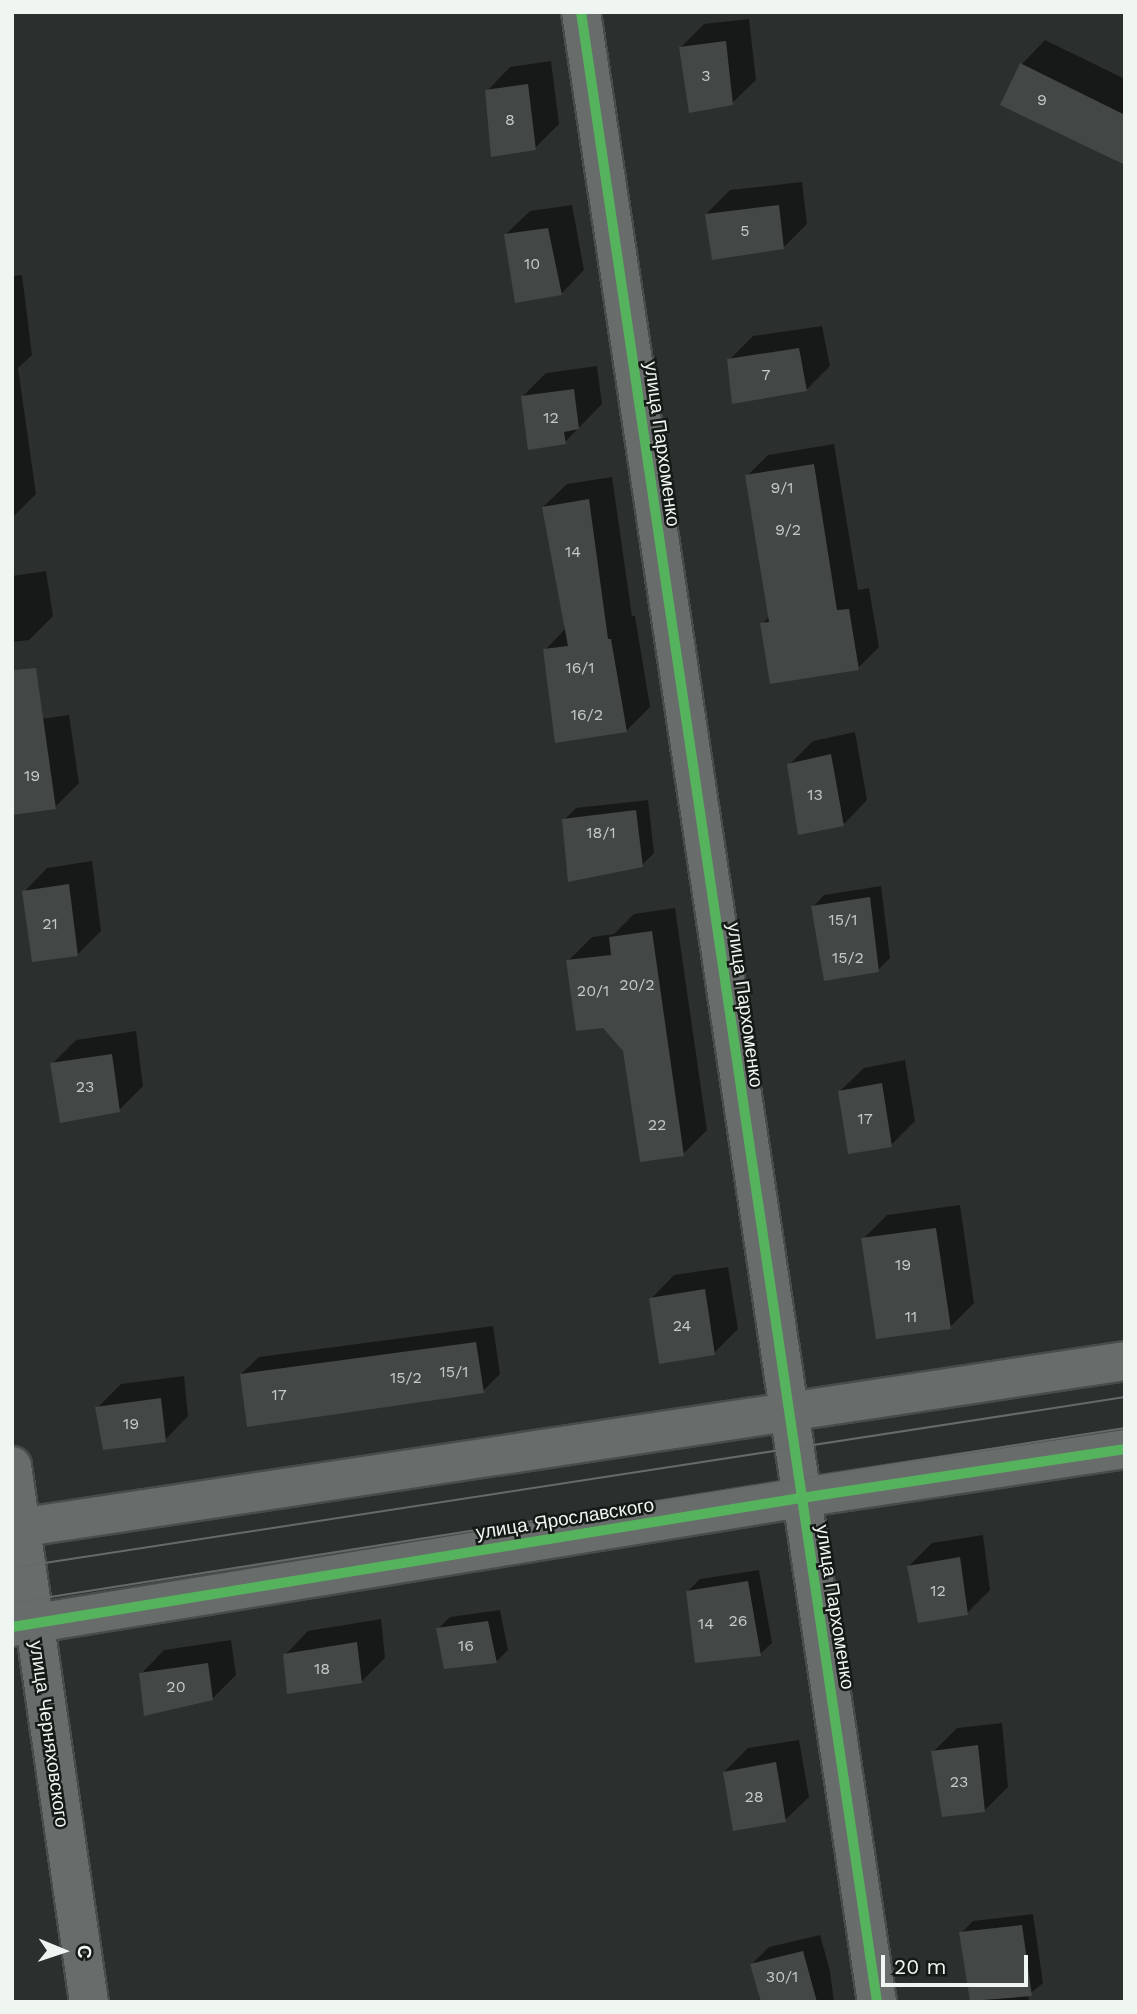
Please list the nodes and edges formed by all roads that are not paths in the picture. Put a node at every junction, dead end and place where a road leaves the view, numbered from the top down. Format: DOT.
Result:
graph roads {
  1 [pos="581,12"];
  2 [pos="1125,1361"];
  3 [pos="787,1410"];
  4 [pos="1125,1449"];
  5 [pos="12,1466"];
  6 [pos="801,1498"];
  7 [pos="16,1528"];
  8 [pos="23,1626"];
  9 [pos="89,2002"];
  10 [pos="877,2002"];
  1 -- 3 [label="street, улица Пархоменко"];
  2 -- 3 [label="street"];
  3 -- 6 [label="street, улица Пархоменко"];
  3 -- 7 [label="street"];
  4 -- 6 [label="street, улица Ярославского"];
  5 -- 7 [label="street, улица Черняховского"];
  6 -- 8 [label="street, улица Ярославского"];
  6 -- 10 [label="street, улица Пархоменко"];
  7 -- 8 [label="street, улица Черняховского"];
  8 -- 9 [label="street, улица Черняховского"];
}
